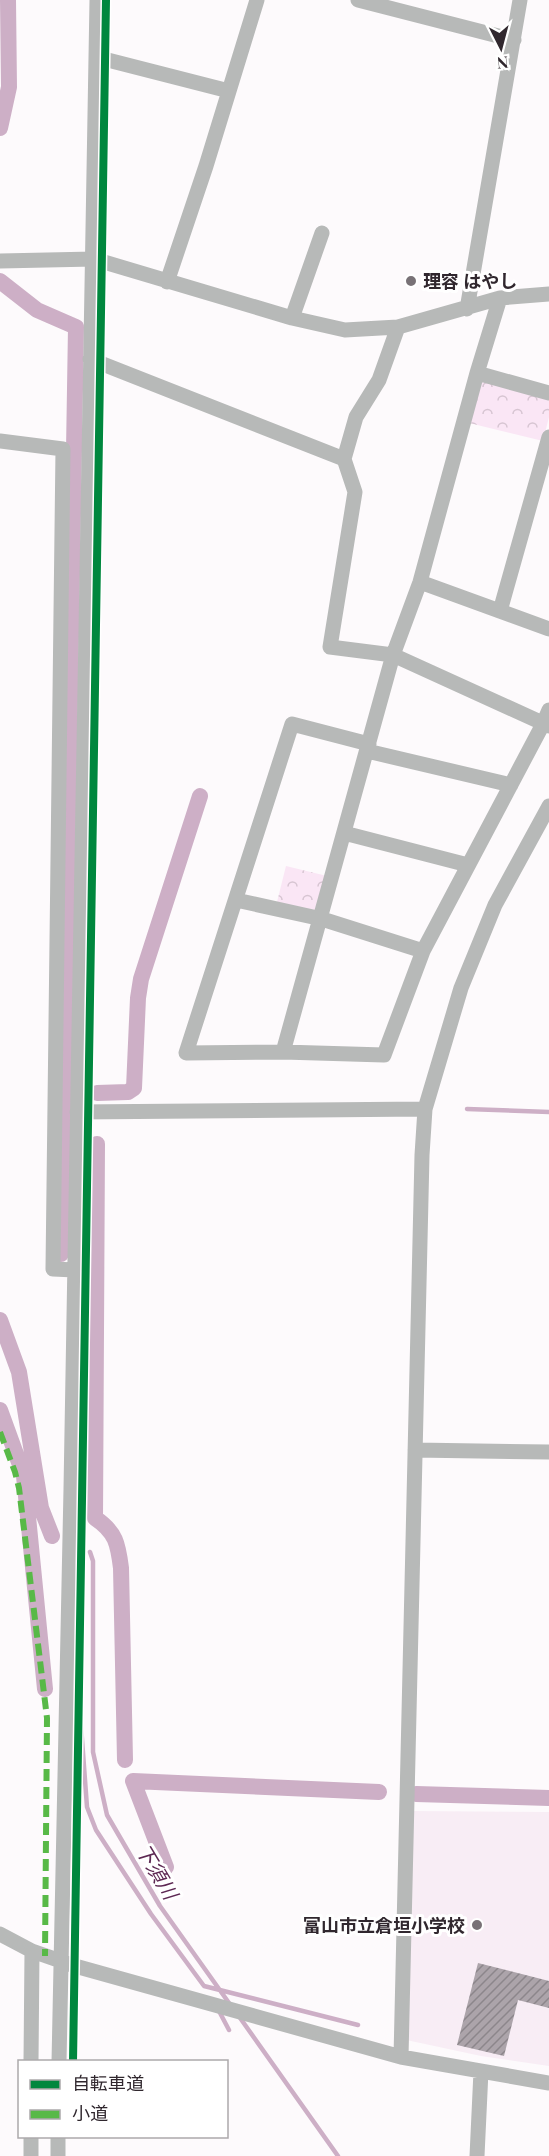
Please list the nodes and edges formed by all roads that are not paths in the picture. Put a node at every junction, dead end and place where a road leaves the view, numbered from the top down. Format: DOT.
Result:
graph roads {
  1 [pos="97,0"];
  2 [pos="257,0"];
  3 [pos="358,0"];
  4 [pos="520,0"];
  5 [pos="514,40"];
  6 [pos="96,57"];
  7 [pos="229,91"];
  8 [pos="322,232"];
  9 [pos="94,259"];
  10 [pos="0,261"];
  11 [pos="167,282"];
  12 [pos="549,294"];
  13 [pos="500,298"];
  14 [pos="467,309"];
  15 [pos="292,318"];
  16 [pos="398,327"];
  17 [pos="90,359"];
  18 [pos="477,373"];
  19 [pos="549,393"];
  20 [pos="549,437"];
  21 [pos="0,441"];
  22 [pos="344,459"];
  23 [pos="420,582"];
  24 [pos="500,611"];
  25 [pos="549,629"];
  26 [pos="393,655"];
  27 [pos="547,720"];
  28 [pos="368,748"];
  29 [pos="511,785"];
  30 [pos="549,806"];
  31 [pos="344,833"];
  32 [pos="468,866"];
  33 [pos="236,900"];
  34 [pos="322,919"];
  35 [pos="423,951"];
  36 [pos="283,1052"];
  37 [pos="425,1109"];
  38 [pos="77,1112"];
  39 [pos="75,1270"];
  40 [pos="415,1450"];
  41 [pos="549,1452"];
  42 [pos="0,1934"];
  43 [pos="32,1951"];
  44 [pos="60,1961"];
  45 [pos="401,2057"];
  46 [pos="32,2060"];
  47 [pos="59,2060"];
  48 [pos="481,2072"];
  49 [pos="549,2083"];
  50 [pos="31,2138"];
  51 [pos="58,2138"];
  52 [pos="31,2156"];
  53 [pos="58,2156"];
  54 [pos="477,2156"];
  1 -- 6 [label="street"];
  2 -- 7 [label="street"];
  3 -- 5 [label="street"];
  4 -- 5 [label="street"];
  5 -- 14 [label="street"];
  6 -- 7 [label="street"];
  6 -- 9 [label="street"];
  7 -- 11 [label="street"];
  8 -- 15 [label="street"];
  9 -- 10 [label="street"];
  9 -- 11 [label="street"];
  9 -- 17 [label="street"];
  11 -- 15 [label="street"];
  12 -- 13 [label="street"];
  13 -- 14 [label="street"];
  13 -- 18 [label="street"];
  14 -- 16 [label="street"];
  15 -- 16 [label="street"];
  16 -- 22 [label="street"];
  17 -- 22 [label="street"];
  17 -- 38 [label="street"];
  18 -- 19 [label="street"];
  18 -- 23 [label="street"];
  20 -- 24 [label="street"];
  21 -- 39 [label="street"];
  22 -- 26 [label="street"];
  23 -- 24 [label="street"];
  23 -- 26 [label="street"];
  24 -- 25 [label="street"];
  26 -- 27 [label="street"];
  26 -- 28 [label="street"];
  27 -- 29 [label="street"];
  28 -- 29 [label="street"];
  28 -- 31 [label="street"];
  28 -- 33 [label="street"];
  29 -- 32 [label="street"];
  30 -- 37 [label="street"];
  31 -- 32 [label="street"];
  31 -- 34 [label="street"];
  32 -- 35 [label="street"];
  33 -- 34 [label="street"];
  33 -- 36 [label="street"];
  34 -- 35 [label="street"];
  34 -- 36 [label="street"];
  35 -- 36 [label="street"];
  37 -- 38 [label="street"];
  37 -- 40 [label="street"];
  38 -- 39 [label="street"];
  39 -- 44 [label="street"];
  40 -- 41 [label="street"];
  40 -- 45 [label="street"];
  42 -- 43 [label="street"];
  43 -- 44 [label="street"];
  43 -- 46 [label="street"];
  44 -- 45 [label="street"];
  44 -- 47 [label="street"];
  45 -- 48 [label="street"];
  48 -- 49 [label="street"];
  48 -- 54 [label="street"];
  50 -- 52 [label="street"];
  51 -- 53 [label="street"];
}
